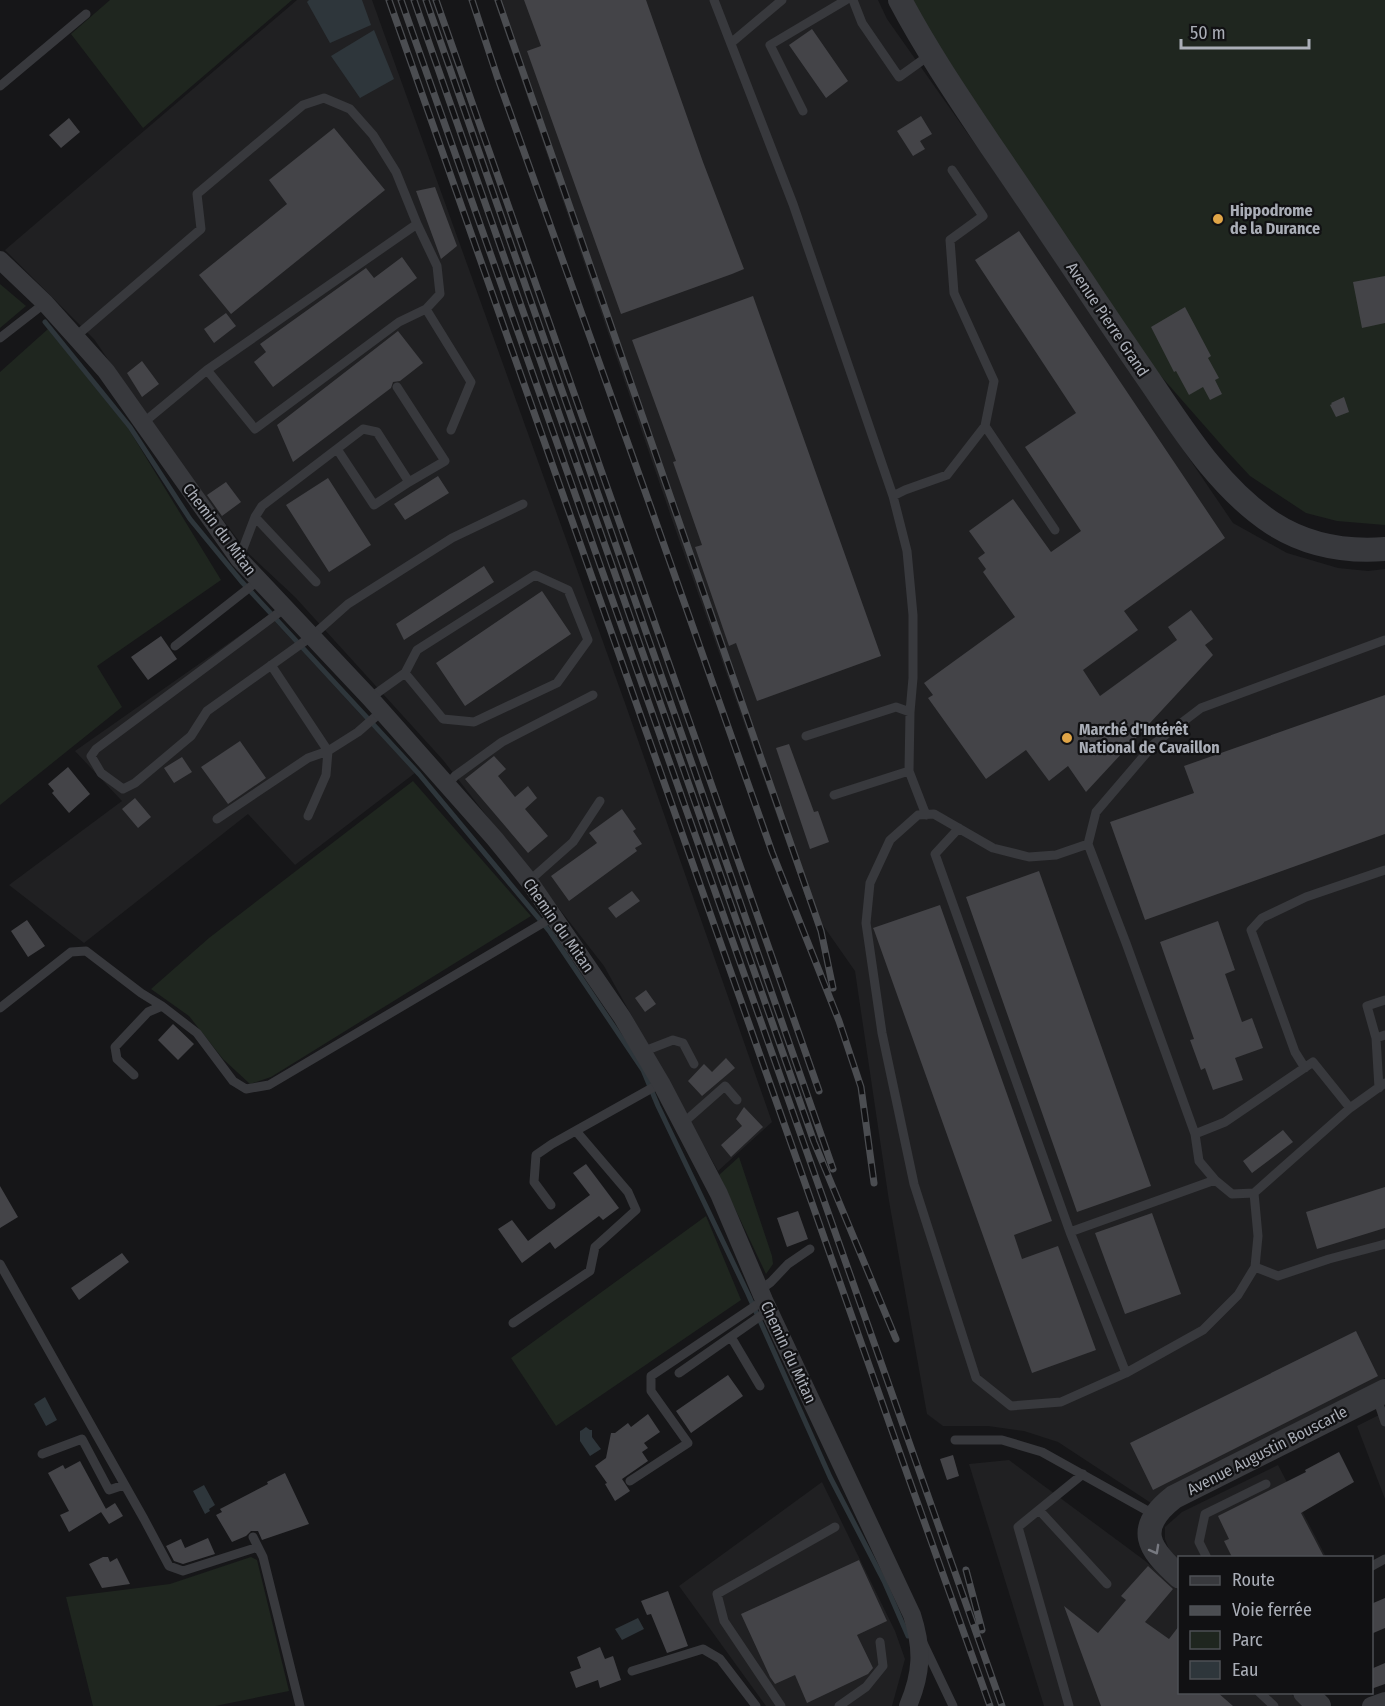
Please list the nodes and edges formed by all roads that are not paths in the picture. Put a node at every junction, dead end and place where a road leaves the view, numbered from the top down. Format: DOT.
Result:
graph roads {
  1 [pos="714,0"];
  2 [pos="782,0"];
  3 [pos="846,0"];
  4 [pos="853,0"];
  5 [pos="900,0"];
  6 [pos="86,14"];
  7 [pos="731,43"];
  8 [pos="931,54"];
  9 [pos="0,86"];
  10 [pos="803,111"];
  11 [pos="952,170"];
  12 [pos="417,225"];
  13 [pos="0,260"];
  14 [pos="45,303"];
  15 [pos="426,309"];
  16 [pos="75,337"];
  17 [pos="0,338"];
  18 [pos="207,370"];
  19 [pos="397,387"];
  20 [pos="143,423"];
  21 [pos="985,426"];
  22 [pos="451,430"];
  23 [pos="337,449"];
  24 [pos="409,482"];
  25 [pos="893,496"];
  26 [pos="523,504"];
  27 [pos="255,517"];
  28 [pos="1055,530"];
  29 [pos="1385,549"];
  30 [pos="239,559"];
  31 [pos="259,580"];
  32 [pos="316,582"];
  33 [pos="285,608"];
  34 [pos="312,636"];
  35 [pos="1385,640"];
  36 [pos="175,646"];
  37 [pos="271,665"];
  38 [pos="405,673"];
  39 [pos="593,695"];
  40 [pos="376,704"];
  41 [pos="910,712"];
  42 [pos="806,736"];
  43 [pos="328,751"];
  44 [pos="909,771"];
  45 [pos="448,784"];
  46 [pos="834,795"];
  47 [pos="600,801"];
  48 [pos="926,815"];
  49 [pos="308,816"];
  50 [pos="217,819"];
  51 [pos="958,828"];
  52 [pos="1088,844"];
  53 [pos="1385,870"];
  54 [pos="529,881"];
  55 [pos="553,917"];
  56 [pos="1385,1000"];
  57 [pos="162,1006"];
  58 [pos="0,1008"];
  59 [pos="1380,1036"];
  60 [pos="642,1052"];
  61 [pos="694,1064"];
  62 [pos="1305,1068"];
  63 [pos="134,1075"];
  64 [pos="661,1083"];
  65 [pos="1382,1085"];
  66 [pos="736,1100"];
  67 [pos="1350,1108"];
  68 [pos="682,1124"];
  69 [pos="576,1131"];
  70 [pos="1195,1134"];
  71 [pos="1215,1180"];
  72 [pos="1254,1193"];
  73 [pos="551,1205"];
  74 [pos="1070,1232"];
  75 [pos="1385,1244"];
  76 [pos="810,1249"];
  77 [pos="0,1264"];
  78 [pos="1255,1267"];
  79 [pos="764,1300"];
  80 [pos="513,1323"];
  81 [pos="731,1337"];
  82 [pos="679,1373"];
  83 [pos="1126,1373"];
  84 [pos="760,1386"];
  85 [pos="1381,1393"];
  86 [pos="1385,1422"];
  87 [pos="956,1440"];
  88 [pos="42,1454"];
  89 [pos="1083,1474"];
  90 [pos="630,1481"];
  91 [pos="1266,1484"];
  92 [pos="124,1485"];
  93 [pos="1039,1510"];
  94 [pos="1155,1515"];
  95 [pos="835,1527"];
  96 [pos="253,1538"];
  97 [pos="258,1547"];
  98 [pos="1206,1556"];
  99 [pos="1178,1576"];
  100 [pos="1107,1584"];
  101 [pos="918,1633"];
  102 [pos="880,1642"];
  103 [pos="632,1671"];
  104 [pos="1261,1694"];
  105 [pos="1307,1694"];
  106 [pos="1385,1701"];
  107 [pos="300,1706"];
  108 [pos="756,1706"];
  109 [pos="781,1706"];
  110 [pos="839,1706"];
  111 [pos="908,1706"];
  112 [pos="953,1706"];
  113 [pos="1069,1706"];
  114 [pos="1274,1706"];
  115 [pos="1319,1706"];
  116 [pos="1371,1706"];
  1 -- 7 [label="lane"];
  2 -- 7 [label="lane"];
  3 -- 10 [label="lane"];
  4 -- 8 [label="lane"];
  5 -- 8 [label="street, Avenue Pierre Grand"];
  6 -- 9 [label="lane"];
  7 -- 25 [label="lane"];
  8 -- 29 [label="street, Avenue Pierre Grand"];
  11 -- 21 [label="lane"];
  12 -- 15 [label="lane"];
  12 -- 16 [label="lane"];
  12 -- 18 [label="lane"];
  13 -- 14 [label="street, Chemin du Mitan"];
  14 -- 16 [label="street, Chemin du Mitan"];
  14 -- 17 [label="lane"];
  15 -- 18 [label="lane"];
  15 -- 22 [label="lane"];
  16 -- 20 [label="street, Chemin du Mitan"];
  18 -- 20 [label="lane"];
  19 -- 24 [label="lane"];
  20 -- 30 [label="street, Chemin du Mitan"];
  21 -- 25 [label="lane"];
  21 -- 28 [label="lane"];
  23 -- 24 [label="lane"];
  23 -- 24 [label="lane"];
  23 -- 27 [label="lane"];
  25 -- 41 [label="lane"];
  26 -- 34 [label="lane"];
  27 -- 30 [label="lane"];
  27 -- 32 [label="lane"];
  30 -- 31 [label="street, Chemin du Mitan"];
  31 -- 33 [label="street, Chemin du Mitan"];
  31 -- 36 [label="lane"];
  33 -- 34 [label="street, Chemin du Mitan"];
  33 -- 37 [label="lane"];
  34 -- 37 [label="lane"];
  34 -- 40 [label="street, Chemin du Mitan"];
  35 -- 52 [label="lane"];
  37 -- 43 [label="lane"];
  38 -- 38 [label="lane"];
  38 -- 40 [label="lane"];
  39 -- 45 [label="lane"];
  40 -- 43 [label="lane"];
  40 -- 45 [label="street, Chemin du Mitan"];
  41 -- 42 [label="lane"];
  41 -- 44 [label="lane"];
  43 -- 49 [label="lane"];
  43 -- 50 [label="lane"];
  44 -- 46 [label="lane"];
  44 -- 48 [label="lane"];
  45 -- 54 [label="street, Chemin du Mitan"];
  47 -- 54 [label="lane"];
  48 -- 51 [label="lane"];
  48 -- 83 [label="lane"];
  51 -- 52 [label="lane"];
  51 -- 74 [label="lane"];
  52 -- 70 [label="lane"];
  53 -- 62 [label="lane"];
  54 -- 55 [label="street, Chemin du Mitan"];
  55 -- 57 [label="lane"];
  55 -- 60 [label="street, Chemin du Mitan"];
  56 -- 59 [label="lane"];
  57 -- 58 [label="lane"];
  57 -- 63 [label="lane"];
  59 -- 65 [label="lane"];
  60 -- 61 [label="lane"];
  60 -- 64 [label="street, Chemin du Mitan"];
  62 -- 67 [label="lane"];
  62 -- 70 [label="lane"];
  64 -- 68 [label="street, Chemin du Mitan"];
  64 -- 69 [label="lane"];
  65 -- 67 [label="lane"];
  66 -- 68 [label="lane"];
  67 -- 72 [label="lane"];
  68 -- 79 [label="street, Chemin du Mitan"];
  69 -- 73 [label="lane"];
  69 -- 80 [label="lane"];
  70 -- 71 [label="lane"];
  71 -- 72 [label="lane"];
  71 -- 74 [label="lane"];
  72 -- 78 [label="lane"];
  74 -- 83 [label="lane"];
  75 -- 78 [label="lane"];
  76 -- 79 [label="lane"];
  77 -- 92 [label="lane"];
  78 -- 83 [label="lane"];
  79 -- 81 [label="lane"];
  79 -- 90 [label="lane"];
  79 -- 101 [label="street, Chemin du Mitan"];
  81 -- 82 [label="lane"];
  81 -- 84 [label="lane"];
  85 -- 86 [label="lane"];
  85 -- 94 [label="street, Avenue Augustin Bouscarle"];
  87 -- 89 [label="lane"];
  88 -- 92 [label="lane"];
  89 -- 93 [label="lane"];
  89 -- 94 [label="lane"];
  91 -- 98 [label="lane"];
  92 -- 97 [label="lane"];
  93 -- 100 [label="lane"];
  93 -- 113 [label="lane"];
  94 -- 99 [label="street, one-way"];
  95 -- 109 [label="lane"];
  96 -- 97 [label="lane"];
  97 -- 107 [label="lane"];
  101 -- 111 [label="street, Chemin du Mitan"];
  101 -- 112 [label="lane"];
  102 -- 110 [label="lane"];
  103 -- 108 [label="lane"];
  104 -- 114 [label="lane"];
  105 -- 115 [label="street"];
  106 -- 116 [label="street"];
}
